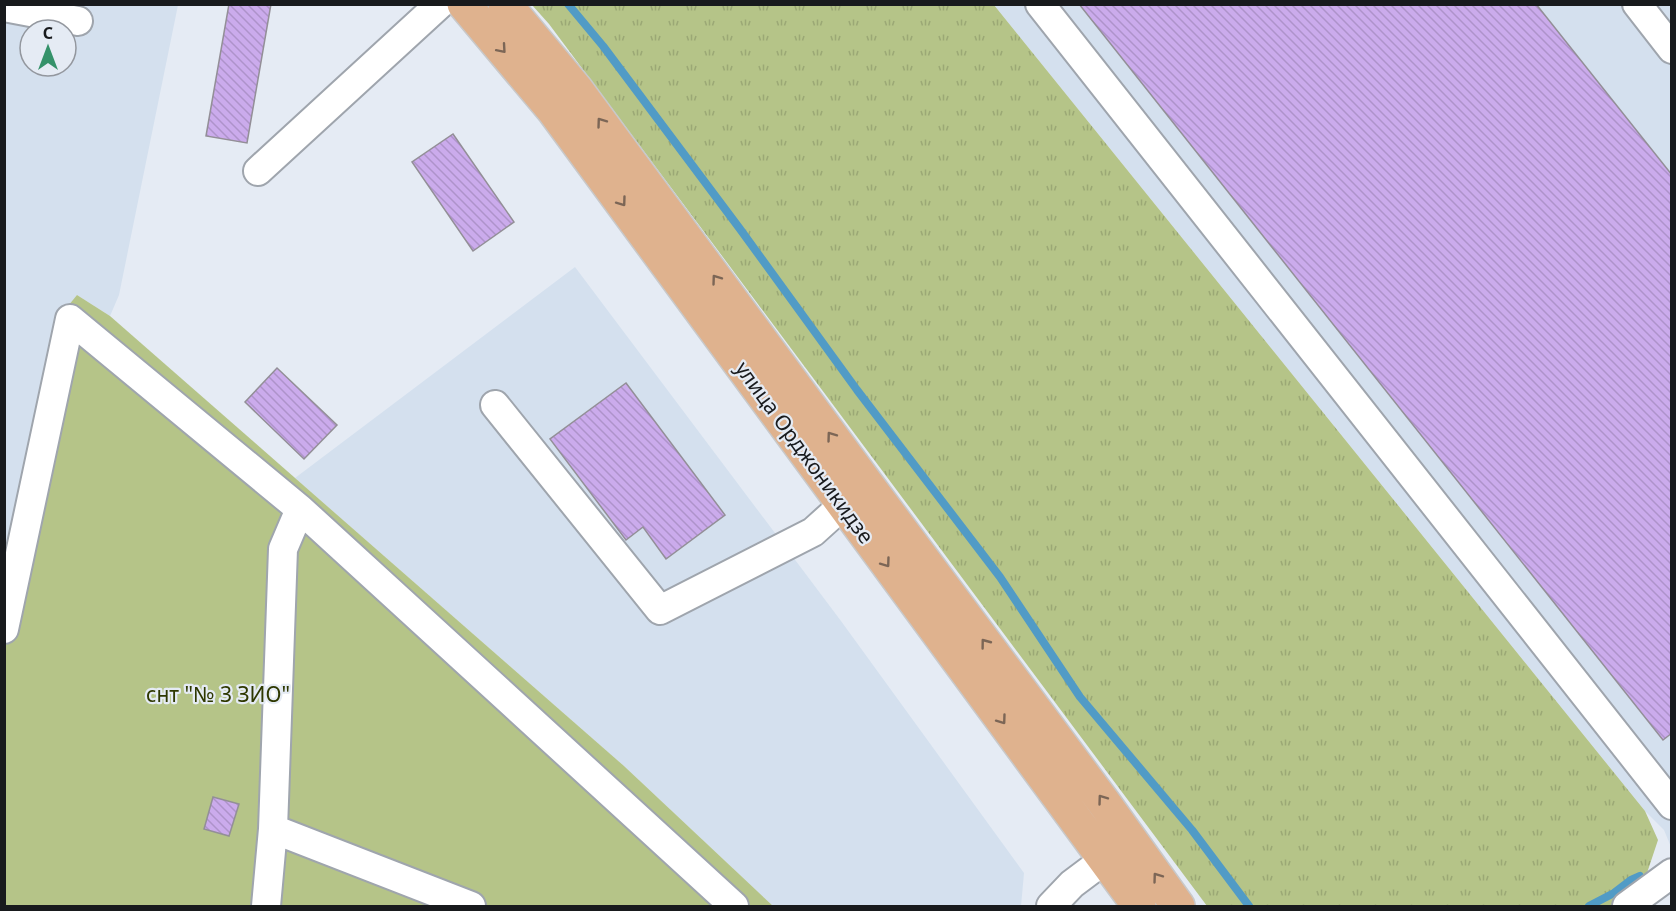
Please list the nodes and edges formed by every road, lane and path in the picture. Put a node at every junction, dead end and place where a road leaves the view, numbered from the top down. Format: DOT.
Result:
graph roads {
  1 [pos="440,4"];
  2 [pos="464,4"];
  3 [pos="505,4"];
  4 [pos="1040,4"];
  5 [pos="1637,4"];
  6 [pos="4,7"];
  7 [pos="62,18"];
  8 [pos="1671,49"];
  9 [pos="258,171"];
  10 [pos="495,405"];
  11 [pos="844,504"];
  12 [pos="300,509"];
  13 [pos="4,629"];
  14 [pos="1671,805"];
  15 [pos="273,829"];
  16 [pos="1104,860"];
  17 [pos="1671,873"];
  18 [pos="266,906"];
  19 [pos="471,906"];
  20 [pos="734,906"];
  21 [pos="1051,906"];
  22 [pos="1138,906"];
  23 [pos="1178,906"];
  24 [pos="1627,906"];
  1 -- 9 [label="lane"];
  2 -- 11 [label="main road, улица Орджоникидзе, one-way"];
  23 -- 3 [label="main road, улица Орджоникидзе, one-way"];
  4 -- 14 [label="lane"];
  5 -- 8 [label="lane"];
  6 -- 7 [label="lane"];
  10 -- 11 [label="lane"];
  11 -- 16 [label="main road, улица Орджоникидзе, one-way"];
  12 -- 13 [label="lane"];
  12 -- 15 [label="lane"];
  12 -- 20 [label="lane"];
  15 -- 18 [label="lane"];
  15 -- 19 [label="lane"];
  16 -- 21 [label="lane"];
  16 -- 22 [label="main road, улица Орджоникидзе"];
  17 -- 24 [label="lane"];
}
